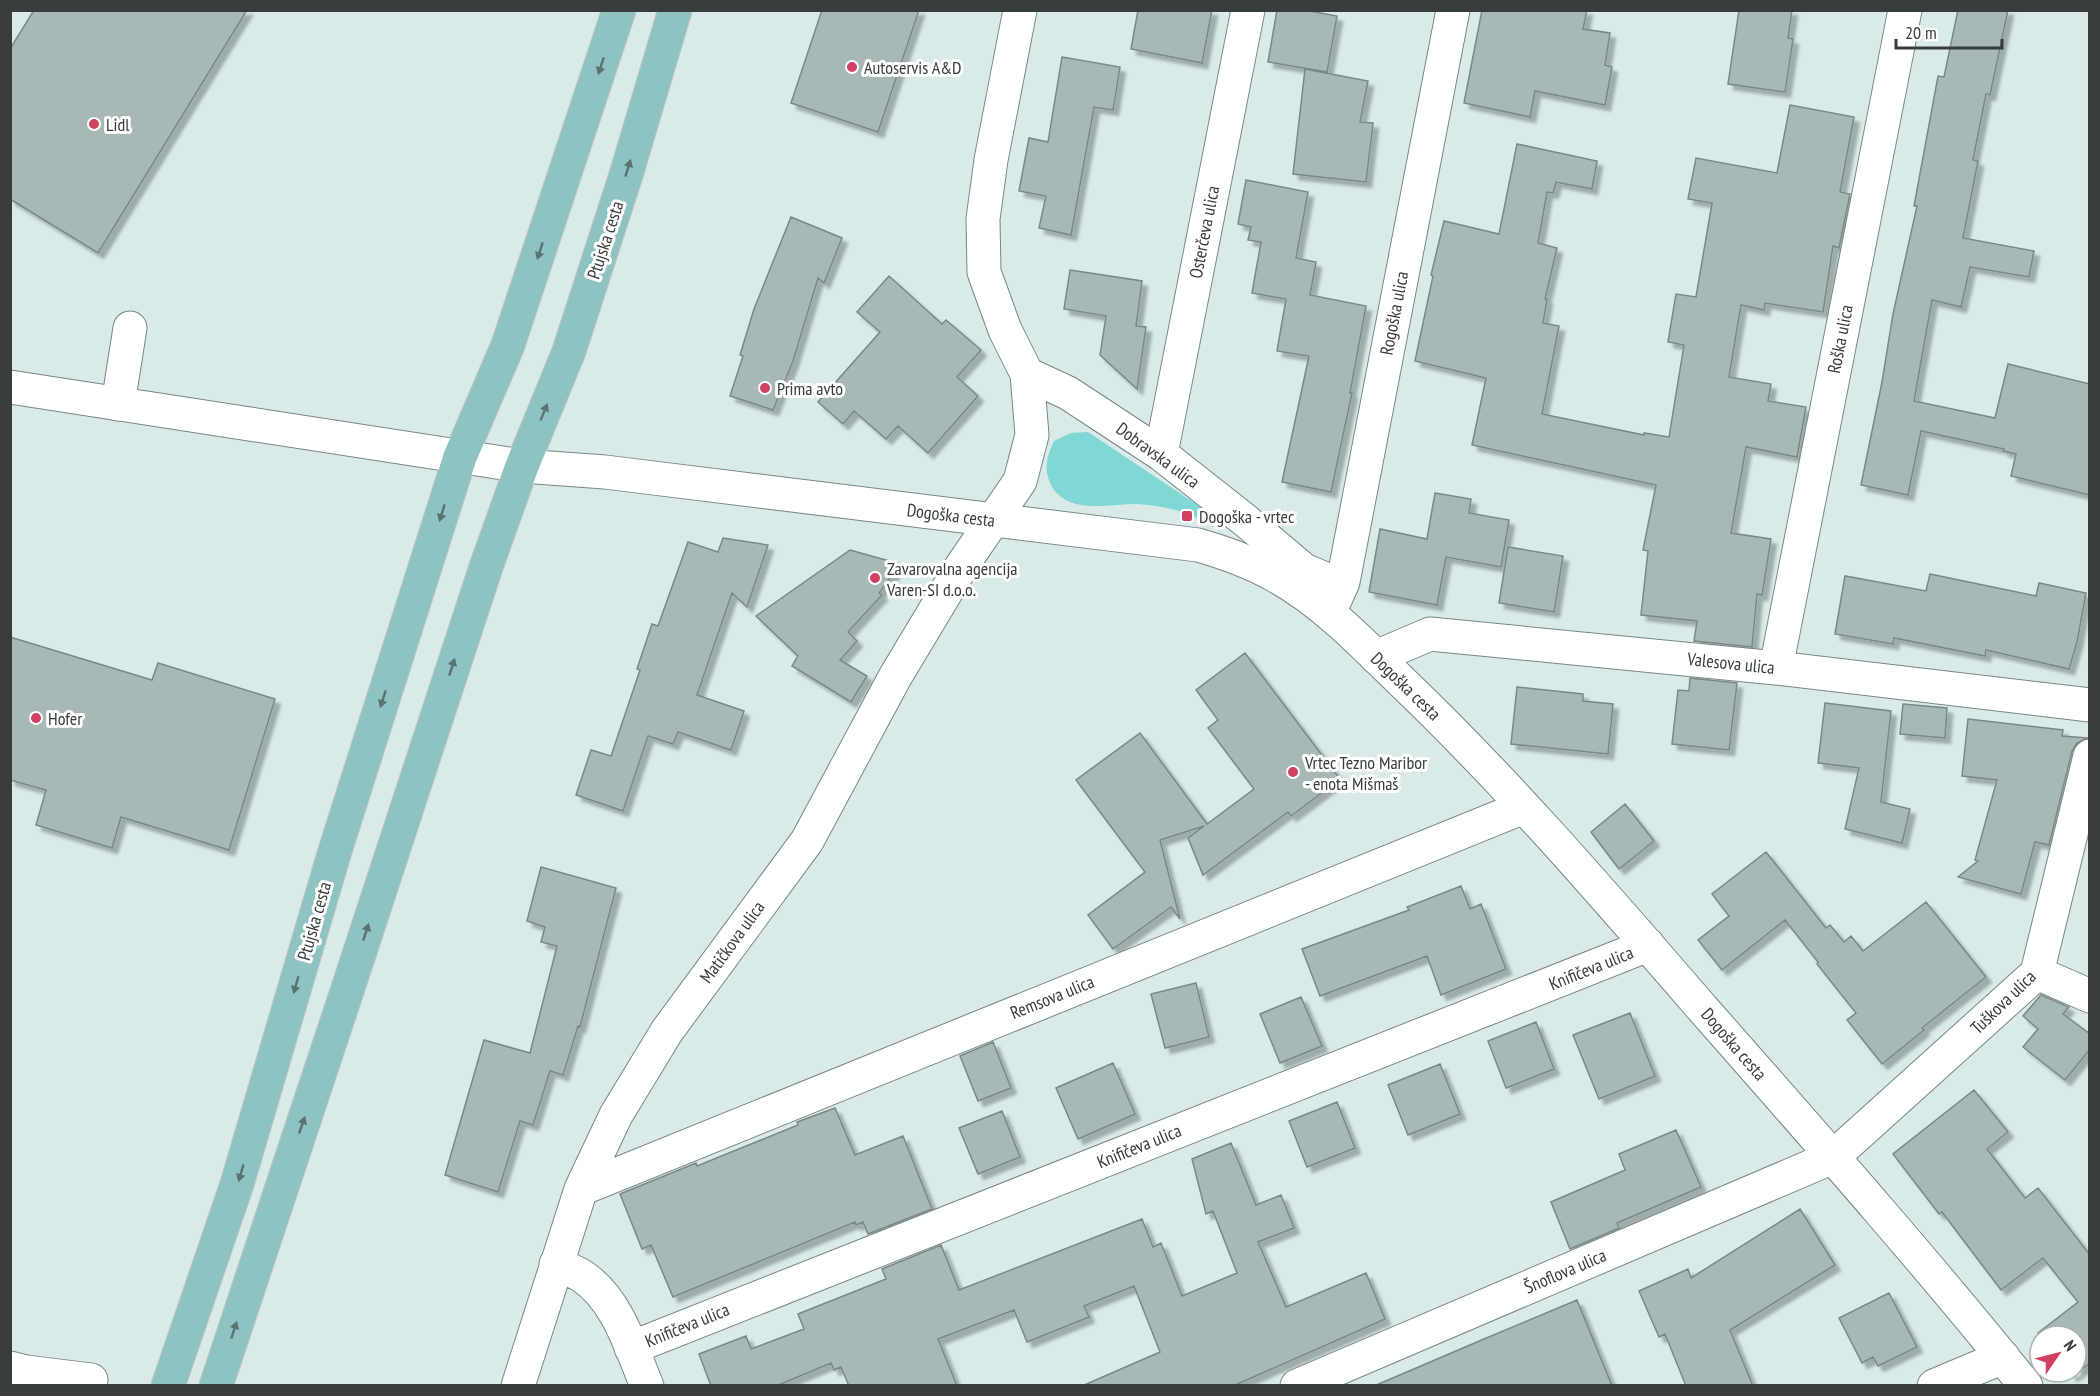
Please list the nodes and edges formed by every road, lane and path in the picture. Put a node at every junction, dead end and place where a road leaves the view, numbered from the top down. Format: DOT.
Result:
graph roads {
  1 [pos="619,10"];
  2 [pos="675,10"];
  3 [pos="1020,10"];
  4 [pos="1248,10"];
  5 [pos="1453,10"];
  6 [pos="1905,10"];
  7 [pos="130,328"];
  8 [pos="1028,374"];
  9 [pos="10,387"];
  10 [pos="118,404"];
  11 [pos="1161,454"];
  12 [pos="460,457"];
  13 [pos="522,466"];
  14 [pos="992,520"];
  15 [pos="1343,582"];
  16 [pos="1329,613"];
  17 [pos="1376,657"];
  18 [pos="1776,668"];
  19 [pos="2090,705"];
  20 [pos="2090,756"];
  21 [pos="1524,807"];
  22 [pos="1648,945"];
  23 [pos="2037,972"];
  24 [pos="2090,996"];
  25 [pos="1833,1157"];
  26 [pos="580,1189"];
  27 [pos="556,1264"];
  28 [pos="631,1348"];
  29 [pos="2003,1357"];
  30 [pos="10,1368"];
  31 [pos="91,1380"];
  32 [pos="168,1386"];
  33 [pos="216,1386"];
  34 [pos="518,1386"];
  35 [pos="647,1386"];
  36 [pos="1297,1386"];
  37 [pos="1934,1386"];
  38 [pos="2026,1386"];
  1 -- 12 [label="main road, Ptujska cesta, one-way"];
  13 -- 2 [label="main road, Ptujska cesta, one-way"];
  3 -- 8 [label="street"];
  4 -- 11 [label="street, Osterčeva ulica"];
  5 -- 15 [label="street, Rogoška ulica"];
  6 -- 18 [label="street, Roška ulica"];
  7 -- 10 [label="street"];
  8 -- 11 [label="street, Dobravska ulica"];
  8 -- 14 [label="street"];
  9 -- 10 [label="street"];
  10 -- 12 [label="street"];
  11 -- 15 [label="street, Dobravska ulica"];
  12 -- 13 [label="street"];
  12 -- 32 [label="main road, Ptujska cesta, one-way"];
  13 -- 14 [label="street, Dogoška cesta"];
  33 -- 13 [label="main road, Ptujska cesta, one-way"];
  14 -- 16 [label="street, Dogoška cesta"];
  14 -- 26 [label="street, Matičkova ulica"];
  15 -- 16 [label="street, Rogoška ulica"];
  16 -- 17 [label="street, Dogoška cesta"];
  17 -- 18 [label="street, Valesova ulica"];
  17 -- 21 [label="street, Dogoška cesta"];
  18 -- 19 [label="street, Valesova ulica"];
  20 -- 23 [label="street, Tuškova ulica"];
  21 -- 22 [label="street, Dogoška cesta"];
  21 -- 26 [label="street, Remsova ulica"];
  22 -- 25 [label="street, Dogoška cesta"];
  22 -- 28 [label="street, Knifičeva ulica"];
  23 -- 24 [label="street"];
  23 -- 25 [label="street, Tuškova ulica"];
  25 -- 29 [label="street, Dogoška cesta"];
  25 -- 36 [label="street, Šnoflova ulica"];
  26 -- 27 [label="street, Matičkova ulica"];
  27 -- 28 [label="street"];
  27 -- 34 [label="street, Matičkova ulica"];
  28 -- 35 [label="street"];
  29 -- 37 [label="street"];
  29 -- 38 [label="street, Dogoška cesta"];
  30 -- 31 [label="street"];
}
